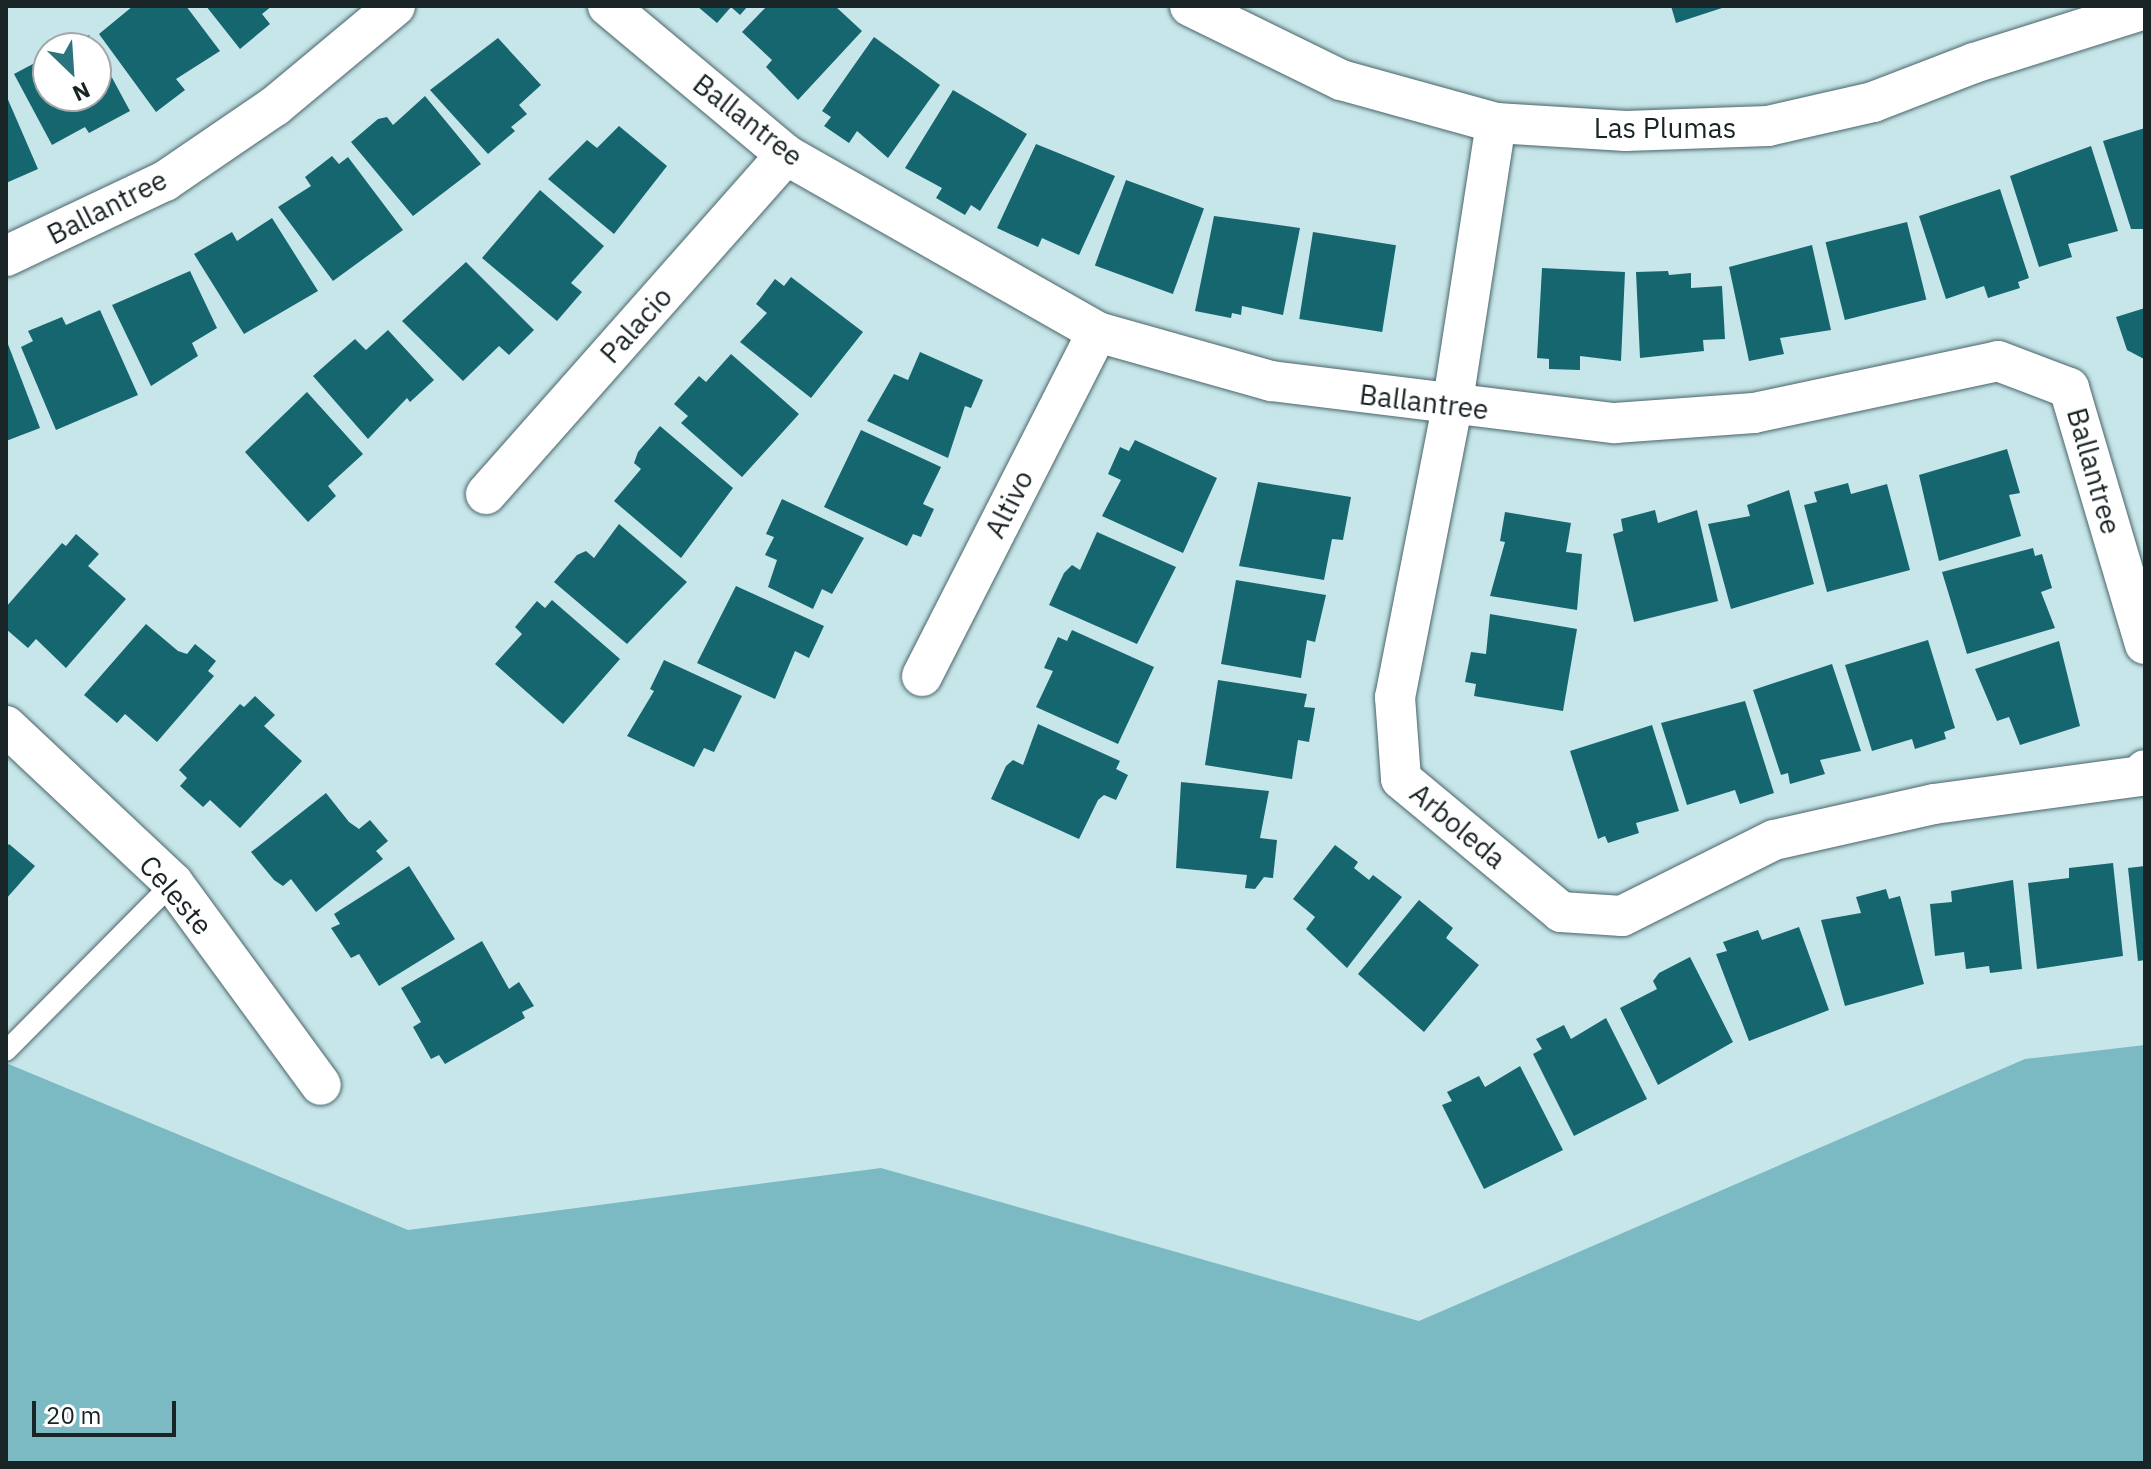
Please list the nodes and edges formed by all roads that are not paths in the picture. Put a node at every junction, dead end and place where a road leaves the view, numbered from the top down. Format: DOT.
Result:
graph roads {
  1 [pos="395,6"];
  2 [pos="608,6"];
  3 [pos="1190,6"];
  4 [pos="2145,9"];
  5 [pos="1496,123"];
  6 [pos="786,155"];
  7 [pos="6,256"];
  8 [pos="1097,332"];
  9 [pos="1452,407"];
  10 [pos="486,494"];
  11 [pos="2145,644"];
  12 [pos="922,676"];
  13 [pos="6,726"];
  14 [pos="2143,773"];
  15 [pos="173,883"];
  16 [pos="6,1051"];
  17 [pos="321,1085"];
  1 -- 7 [label="street, Ballantree"];
  2 -- 6 [label="street, Ballantree"];
  3 -- 5 [label="street, Las Plumas"];
  4 -- 5 [label="street, Las Plumas"];
  5 -- 9 [label="street, Arboleda"];
  6 -- 8 [label="street, Ballantree"];
  6 -- 10 [label="street, Palacio"];
  8 -- 9 [label="street, Ballantree"];
  8 -- 12 [label="street, Altivo"];
  9 -- 11 [label="street, Ballantree"];
  9 -- 14 [label="street, Arboleda"];
  13 -- 15 [label="street, Celeste"];
  15 -- 16 [label="lane"];
  15 -- 17 [label="street, Celeste"];
}
